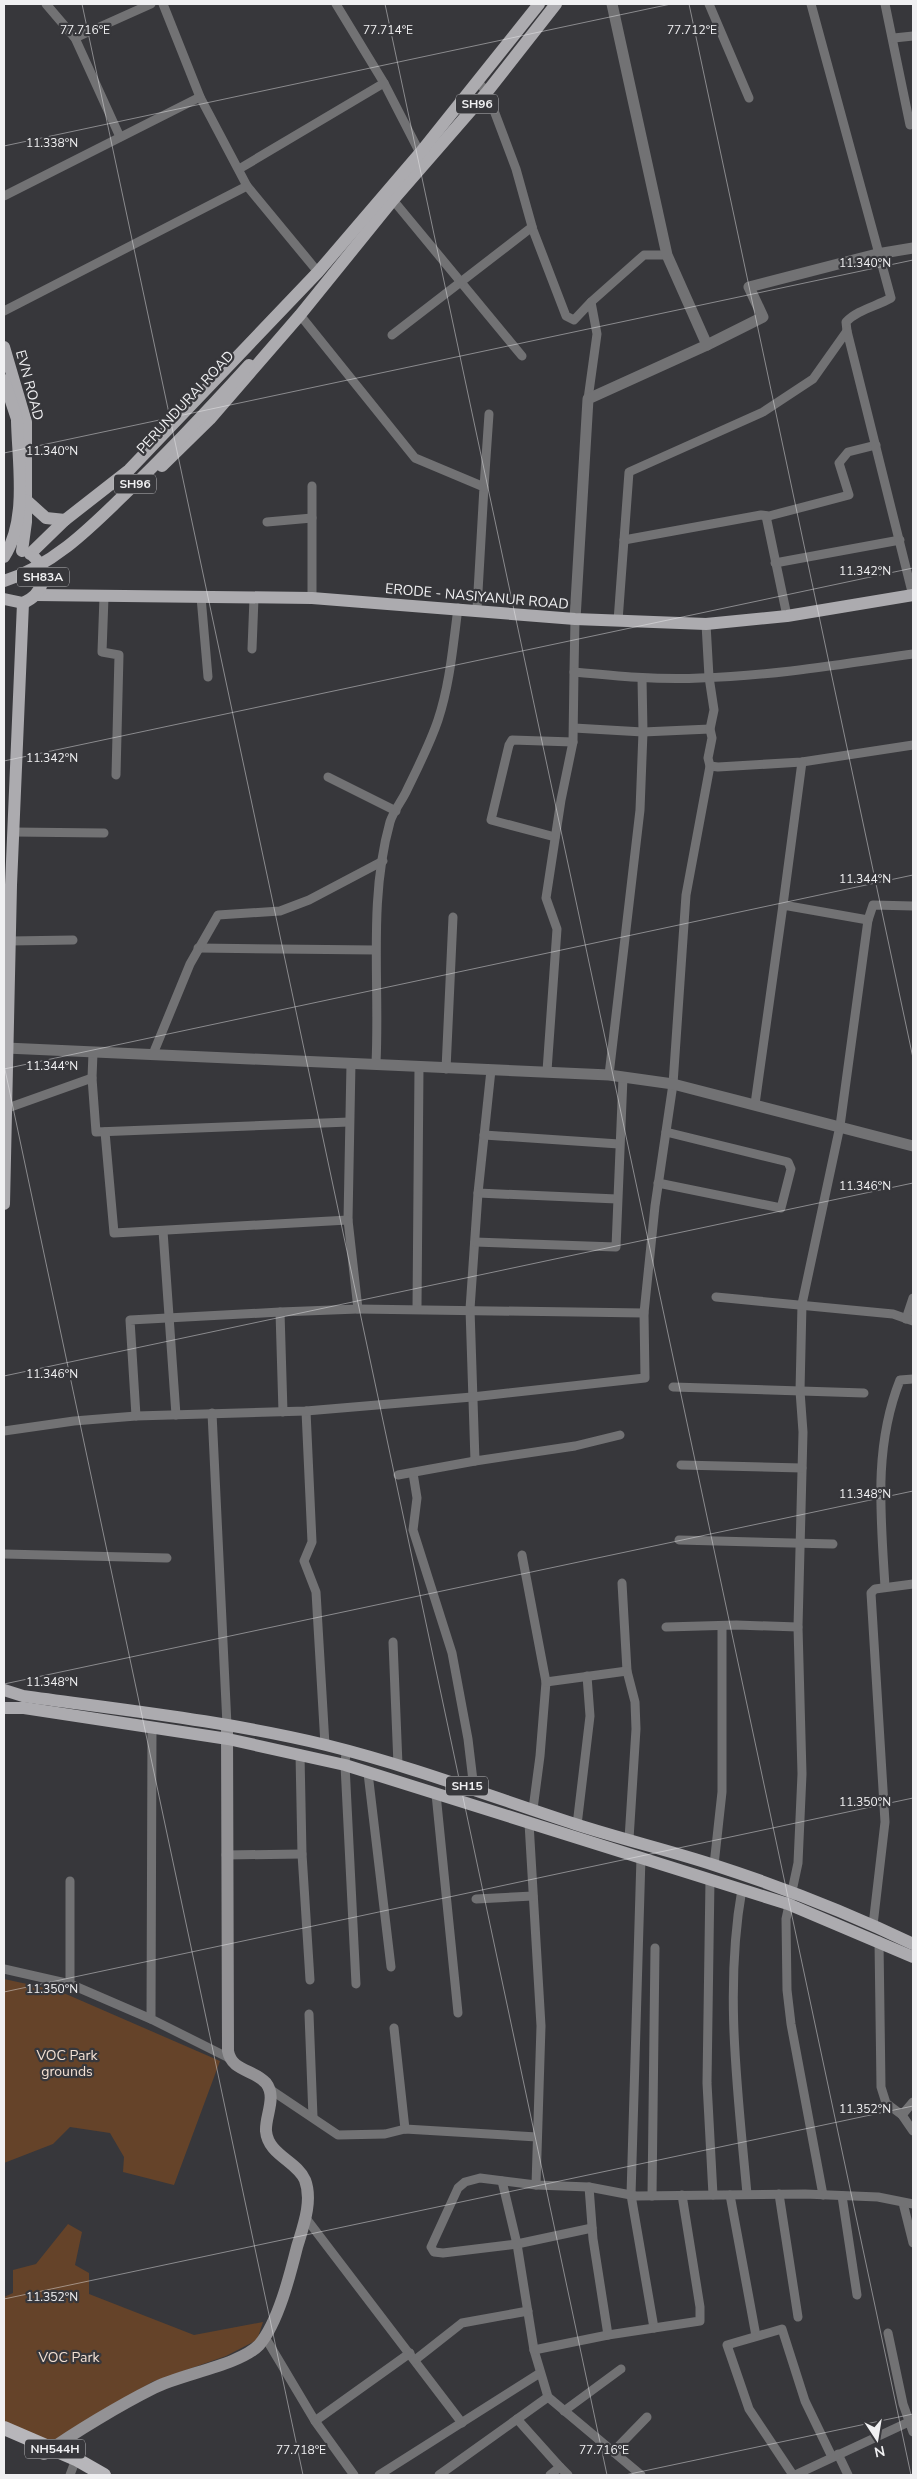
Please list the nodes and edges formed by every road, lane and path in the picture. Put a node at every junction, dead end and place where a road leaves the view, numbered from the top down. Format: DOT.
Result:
graph roads {
  1 [pos="46,4"];
  2 [pos="151,4"];
  3 [pos="163,4"];
  4 [pos="336,4"];
  5 [pos="539,4"];
  6 [pos="556,4"];
  7 [pos="612,4"];
  8 [pos="709,4"];
  9 [pos="811,4"];
  10 [pos="885,4"];
  11 [pos="913,36"];
  12 [pos="75,38"];
  13 [pos="894,38"];
  14 [pos="477,82"];
  15 [pos="384,83"];
  16 [pos="487,92"];
  17 [pos="200,97"];
  18 [pos="749,98"];
  19 [pos="910,125"];
  20 [pos="120,137"];
  21 [pos="420,153"];
  22 [pos="239,169"];
  23 [pos="247,186"];
  24 [pos="4,196"];
  25 [pos="392,200"];
  26 [pos="532,227"];
  27 [pos="913,248"];
  28 [pos="877,254"];
  29 [pos="667,255"];
  30 [pos="318,272"];
  31 [pos="461,283"];
  32 [pos="591,302"];
  33 [pos="283,310"];
  34 [pos="4,311"];
  35 [pos="296,320"];
  36 [pos="847,331"];
  37 [pos="392,335"];
  38 [pos="707,345"];
  39 [pos="4,347"];
  40 [pos="522,356"];
  41 [pos="246,363"];
  42 [pos="4,380"];
  43 [pos="588,399"];
  44 [pos="489,414"];
  45 [pos="876,445"];
  46 [pos="312,486"];
  47 [pos="484,487"];
  48 [pos="26,500"];
  49 [pos="766,516"];
  50 [pos="312,518"];
  51 [pos="65,520"];
  52 [pos="267,522"];
  53 [pos="624,540"];
  54 [pos="900,540"];
  55 [pos="26,552"];
  56 [pos="4,556"];
  57 [pos="775,563"];
  58 [pos="42,568"];
  59 [pos="4,575"];
  60 [pos="4,580"];
  61 [pos="36,595"];
  62 [pos="913,596"];
  63 [pos="104,597"];
  64 [pos="201,597"];
  65 [pos="254,598"];
  66 [pos="312,598"];
  67 [pos="4,599"];
  68 [pos="23,603"];
  69 [pos="458,608"];
  70 [pos="478,610"];
  71 [pos="787,616"];
  72 [pos="575,619"];
  73 [pos="618,621"];
  74 [pos="706,624"];
  75 [pos="252,649"];
  76 [pos="913,654"];
  77 [pos="574,672"];
  78 [pos="208,677"];
  79 [pos="709,677"];
  80 [pos="642,678"];
  81 [pos="574,728"];
  82 [pos="710,729"];
  83 [pos="643,732"];
  84 [pos="573,742"];
  85 [pos="913,745"];
  86 [pos="802,762"];
  87 [pos="710,766"];
  88 [pos="116,774"];
  89 [pos="328,776"];
  90 [pos="396,811"];
  91 [pos="13,832"];
  92 [pos="104,833"];
  93 [pos="555,837"];
  94 [pos="383,861"];
  95 [pos="783,905"];
  96 [pos="913,906"];
  97 [pos="453,917"];
  98 [pos="868,920"];
  99 [pos="73,940"];
  100 [pos="10,941"];
  101 [pos="198,948"];
  102 [pos="375,950"];
  103 [pos="6,1003"];
  104 [pos="6,1048"];
  105 [pos="93,1053"];
  106 [pos="153,1054"];
  107 [pos="352,1063"];
  108 [pos="376,1063"];
  109 [pos="419,1067"];
  110 [pos="446,1069"];
  111 [pos="491,1070"];
  112 [pos="547,1071"];
  113 [pos="609,1075"];
  114 [pos="623,1077"];
  115 [pos="92,1078"];
  116 [pos="673,1084"];
  117 [pos="755,1104"];
  118 [pos="5,1110"];
  119 [pos="350,1122"];
  120 [pos="840,1126"];
  121 [pos="105,1132"];
  122 [pos="666,1132"];
  123 [pos="484,1135"];
  124 [pos="619,1144"];
  125 [pos="913,1146"];
  126 [pos="4,1182"];
  127 [pos="658,1183"];
  128 [pos="478,1193"];
  129 [pos="617,1199"];
  130 [pos="4,1204"];
  131 [pos="348,1220"];
  132 [pos="163,1231"];
  133 [pos="475,1242"];
  134 [pos="716,1297"];
  135 [pos="913,1298"];
  136 [pos="802,1304"];
  137 [pos="417,1308"];
  138 [pos="358,1309"];
  139 [pos="470,1309"];
  140 [pos="280,1312"];
  141 [pos="644,1312"];
  142 [pos="168,1318"];
  143 [pos="910,1320"];
  144 [pos="913,1379"];
  145 [pos="673,1387"];
  146 [pos="800,1391"];
  147 [pos="864,1392"];
  148 [pos="472,1397"];
  149 [pos="306,1411"];
  150 [pos="283,1412"];
  151 [pos="212,1413"];
  152 [pos="176,1415"];
  153 [pos="136,1416"];
  154 [pos="4,1431"];
  155 [pos="620,1435"];
  156 [pos="475,1461"];
  157 [pos="681,1465"];
  158 [pos="802,1468"];
  159 [pos="413,1473"];
  160 [pos="398,1475"];
  161 [pos="679,1540"];
  162 [pos="800,1544"];
  163 [pos="833,1544"];
  164 [pos="4,1554"];
  165 [pos="522,1555"];
  166 [pos="167,1558"];
  167 [pos="622,1583"];
  168 [pos="913,1584"];
  169 [pos="885,1587"];
  170 [pos="722,1626"];
  171 [pos="666,1627"];
  172 [pos="798,1627"];
  173 [pos="394,1642"];
  174 [pos="627,1671"];
  175 [pos="587,1676"];
  176 [pos="546,1682"];
  177 [pos="4,1690"];
  178 [pos="4,1708"];
  179 [pos="227,1725"];
  180 [pos="152,1728"];
  181 [pos="228,1739"];
  182 [pos="326,1745"];
  183 [pos="346,1751"];
  184 [pos="300,1754"];
  185 [pos="345,1765"];
  186 [pos="398,1765"];
  187 [pos="368,1773"];
  188 [pos="474,1788"];
  189 [pos="436,1794"];
  190 [pos="533,1809"];
  191 [pos="529,1823"];
  192 [pos="577,1825"];
  193 [pos="629,1839"];
  194 [pos="302,1854"];
  195 [pos="226,1855"];
  196 [pos="641,1858"];
  197 [pos="714,1865"];
  198 [pos="710,1879"];
  199 [pos="70,1881"];
  200 [pos="742,1889"];
  201 [pos="793,1892"];
  202 [pos="533,1896"];
  203 [pos="476,1899"];
  204 [pos="788,1904"];
  205 [pos="874,1925"];
  206 [pos="879,1941"];
  207 [pos="913,1944"];
  208 [pos="654,1948"];
  209 [pos="913,1957"];
  210 [pos="391,1967"];
  211 [pos="4,1969"];
  212 [pos="310,1980"];
  213 [pos="70,1984"];
  214 [pos="356,1984"];
  215 [pos="458,2013"];
  216 [pos="309,2014"];
  217 [pos="151,2019"];
  218 [pos="394,2028"];
  219 [pos="229,2058"];
  220 [pos="268,2088"];
  221 [pos="913,2102"];
  222 [pos="902,2115"];
  223 [pos="313,2117"];
  224 [pos="406,2130"];
  225 [pos="913,2131"];
  226 [pos="536,2137"];
  227 [pos="502,2181"];
  228 [pos="536,2185"];
  229 [pos="589,2186"];
  230 [pos="747,2194"];
  231 [pos="779,2194"];
  232 [pos="631,2195"];
  233 [pos="682,2195"];
  234 [pos="712,2195"];
  235 [pos="730,2195"];
  236 [pos="823,2195"];
  237 [pos="652,2196"];
  238 [pos="842,2196"];
  239 [pos="903,2203"];
  240 [pos="913,2204"];
  241 [pos="306,2217"];
  242 [pos="592,2228"];
  243 [pos="913,2243"];
  244 [pos="517,2244"];
  245 [pos="857,2295"];
  246 [pos="528,2311"];
  247 [pos="798,2317"];
  248 [pos="654,2328"];
  249 [pos="888,2333"];
  250 [pos="608,2335"];
  251 [pos="756,2336"];
  252 [pos="265,2337"];
  253 [pos="534,2350"];
  254 [pos="413,2356"];
  255 [pos="621,2369"];
  256 [pos="540,2373"];
  257 [pos="548,2397"];
  258 [pos="564,2411"];
  259 [pos="647,2417"];
  260 [pos="517,2419"];
  261 [pos="315,2421"];
  262 [pos="911,2422"];
  263 [pos="462,2423"];
  264 [pos="4,2428"];
  265 [pos="913,2432"];
  266 [pos="4,2438"];
  267 [pos="49,2451"];
  268 [pos="613,2452"];
  269 [pos="835,2455"];
  270 [pos="73,2467"];
  271 [pos="560,2467"];
  272 [pos="85,2475"];
  273 [pos="104,2475"];
  274 [pos="354,2475"];
  275 [pos="379,2475"];
  276 [pos="439,2475"];
  277 [pos="550,2475"];
  278 [pos="568,2475"];
  279 [pos="641,2475"];
  280 [pos="794,2475"];
  281 [pos="848,2475"];
  1 -- 12 [label="street"];
  2 -- 12 [label="street"];
  3 -- 17 [label="street"];
  4 -- 15 [label="street"];
  5 -- 14 [label="main road"];
  6 -- 16 [label="main road, SH96"];
  7 -- 29 [label="street"];
  8 -- 18 [label="street"];
  9 -- 28 [label="street"];
  10 -- 13 [label="street"];
  11 -- 13 [label="street"];
  12 -- 20 [label="street"];
  13 -- 19 [label="street"];
  14 -- 16 [label="street"];
  14 -- 21 [label="main road"];
  15 -- 21 [label="street"];
  15 -- 22 [label="street"];
  16 -- 25 [label="main road, SH96"];
  16 -- 26 [label="street"];
  17 -- 20 [label="street"];
  17 -- 22 [label="street"];
  20 -- 24 [label="street"];
  21 -- 30 [label="main road"];
  22 -- 23 [label="street"];
  23 -- 30 [label="street"];
  23 -- 34 [label="street"];
  25 -- 31 [label="street"];
  25 -- 35 [label="main road"];
  26 -- 31 [label="street"];
  26 -- 32 [label="street"];
  27 -- 28 [label="street"];
  28 -- 36 [label="street"];
  28 -- 38 [label="street"];
  29 -- 32 [label="street"];
  29 -- 38 [label="street"];
  30 -- 33 [label="main road"];
  31 -- 37 [label="street"];
  31 -- 40 [label="street"];
  32 -- 43 [label="street"];
  33 -- 41 [label="main road, PERUNDURAI ROAD / SH96"];
  33 -- 51 [label="main road"];
  35 -- 41 [label="main road, PERUNDURAI ROAD / SH96"];
  35 -- 47 [label="street"];
  35 -- 58 [label="main road"];
  36 -- 45 [label="street"];
  36 -- 53 [label="street"];
  38 -- 43 [label="street"];
  39 -- 48 [label="main road, EVN ROAD / SH83A"];
  41 -- 59 [label="main road, PERUNDURAI ROAD / SH96"];
  41 -- 60 [label="main road, PERUNDURAI ROAD / SH96, bridge"];
  42 -- 56 [label="main road, bridge"];
  43 -- 72 [label="street"];
  44 -- 47 [label="street"];
  45 -- 49 [label="street"];
  45 -- 54 [label="street"];
  46 -- 50 [label="street"];
  47 -- 70 [label="street"];
  48 -- 51 [label="main road"];
  48 -- 55 [label="main road, EVN ROAD / SH83A"];
  49 -- 53 [label="street"];
  49 -- 57 [label="street"];
  50 -- 52 [label="street"];
  50 -- 66 [label="street"];
  51 -- 55 [label="main road"];
  53 -- 73 [label="street"];
  54 -- 57 [label="street"];
  54 -- 62 [label="street"];
  55 -- 56 [label="main road, SH83A"];
  55 -- 58 [label="main road, SH83A"];
  57 -- 71 [label="street"];
  58 -- 61 [label="main road, SH83A"];
  61 -- 63 [label="main road, ERODE - NASIYANUR ROAD"];
  61 -- 68 [label="main road, SH83A"];
  62 -- 71 [label="main road, ERODE - NASIYANUR ROAD"];
  63 -- 64 [label="main road, ERODE - NASIYANUR ROAD"];
  63 -- 88 [label="street"];
  64 -- 65 [label="main road, ERODE - NASIYANUR ROAD"];
  64 -- 78 [label="street"];
  65 -- 66 [label="main road, ERODE - NASIYANUR ROAD"];
  65 -- 75 [label="street"];
  66 -- 69 [label="main road, ERODE - NASIYANUR ROAD"];
  67 -- 68 [label="main road, SH83A"];
  68 -- 91 [label="main road, SH83A"];
  69 -- 70 [label="main road, ERODE - NASIYANUR ROAD"];
  69 -- 90 [label="street"];
  70 -- 72 [label="main road, ERODE - NASIYANUR ROAD"];
  71 -- 74 [label="main road, ERODE - NASIYANUR ROAD"];
  72 -- 73 [label="main road, ERODE - NASIYANUR ROAD"];
  72 -- 77 [label="street"];
  73 -- 74 [label="main road, ERODE - NASIYANUR ROAD"];
  74 -- 79 [label="street"];
  76 -- 79 [label="street"];
  77 -- 80 [label="street"];
  77 -- 81 [label="street"];
  79 -- 80 [label="street"];
  79 -- 82 [label="street"];
  80 -- 83 [label="street"];
  81 -- 83 [label="street"];
  81 -- 84 [label="street"];
  82 -- 83 [label="street"];
  82 -- 87 [label="street"];
  83 -- 113 [label="street"];
  84 -- 93 [label="street"];
  84 -- 93 [label="street"];
  85 -- 86 [label="street"];
  86 -- 87 [label="street"];
  86 -- 95 [label="street"];
  87 -- 116 [label="street"];
  89 -- 90 [label="street"];
  90 -- 94 [label="street"];
  91 -- 92 [label="street"];
  91 -- 100 [label="main road, SH83A"];
  93 -- 112 [label="street"];
  94 -- 101 [label="street"];
  94 -- 102 [label="street"];
  95 -- 98 [label="street"];
  95 -- 117 [label="street"];
  96 -- 98 [label="street"];
  97 -- 110 [label="street"];
  98 -- 120 [label="street"];
  99 -- 100 [label="street"];
  100 -- 103 [label="main road, SH83A"];
  101 -- 102 [label="street"];
  101 -- 106 [label="street"];
  102 -- 108 [label="street"];
  103 -- 104 [label="main road, SH83A"];
  104 -- 105 [label="street"];
  104 -- 118 [label="main road, SH83A"];
  105 -- 106 [label="street"];
  105 -- 115 [label="street"];
  106 -- 107 [label="street"];
  107 -- 108 [label="street"];
  107 -- 119 [label="street"];
  108 -- 109 [label="street"];
  109 -- 110 [label="street"];
  109 -- 137 [label="street"];
  110 -- 111 [label="street"];
  111 -- 112 [label="street"];
  111 -- 123 [label="street"];
  112 -- 113 [label="street"];
  113 -- 114 [label="street"];
  114 -- 116 [label="street"];
  114 -- 124 [label="street"];
  115 -- 118 [label="street"];
  115 -- 121 [label="street"];
  116 -- 117 [label="street"];
  116 -- 122 [label="street"];
  117 -- 120 [label="street"];
  118 -- 126 [label="main road, SH83A"];
  119 -- 121 [label="street"];
  119 -- 131 [label="street"];
  120 -- 125 [label="street"];
  120 -- 136 [label="street"];
  121 -- 132 [label="street"];
  122 -- 127 [label="street"];
  122 -- 127 [label="street"];
  123 -- 124 [label="street"];
  123 -- 128 [label="street"];
  124 -- 129 [label="street"];
  126 -- 130 [label="main road, SH83A"];
  127 -- 141 [label="street"];
  128 -- 129 [label="street"];
  128 -- 133 [label="street"];
  129 -- 133 [label="street"];
  131 -- 132 [label="street"];
  131 -- 138 [label="street"];
  132 -- 142 [label="street"];
  133 -- 139 [label="street"];
  134 -- 136 [label="street"];
  135 -- 143 [label="street"];
  136 -- 143 [label="street"];
  136 -- 146 [label="street"];
  137 -- 138 [label="street"];
  137 -- 139 [label="street"];
  138 -- 140 [label="street"];
  139 -- 141 [label="street"];
  139 -- 148 [label="street"];
  140 -- 142 [label="street"];
  140 -- 150 [label="street"];
  141 -- 148 [label="street"];
  142 -- 152 [label="street"];
  142 -- 153 [label="street"];
  144 -- 169 [label="street"];
  145 -- 146 [label="street"];
  146 -- 147 [label="street"];
  146 -- 158 [label="street"];
  148 -- 149 [label="street"];
  148 -- 156 [label="street"];
  149 -- 150 [label="street"];
  149 -- 182 [label="street"];
  150 -- 151 [label="street"];
  151 -- 152 [label="street"];
  151 -- 179 [label="street"];
  152 -- 153 [label="street"];
  153 -- 154 [label="street"];
  155 -- 156 [label="street"];
  156 -- 159 [label="street"];
  157 -- 158 [label="street"];
  158 -- 162 [label="street"];
  159 -- 160 [label="street"];
  159 -- 188 [label="street"];
  161 -- 162 [label="street"];
  162 -- 163 [label="street"];
  162 -- 172 [label="street"];
  164 -- 166 [label="street"];
  165 -- 176 [label="street"];
  167 -- 174 [label="street"];
  168 -- 169 [label="street"];
  169 -- 205 [label="street"];
  170 -- 171 [label="street"];
  170 -- 172 [label="street"];
  170 -- 197 [label="street"];
  172 -- 201 [label="street"];
  173 -- 186 [label="street"];
  174 -- 175 [label="street"];
  174 -- 193 [label="street"];
  175 -- 176 [label="street"];
  175 -- 192 [label="street"];
  176 -- 190 [label="street"];
  177 -- 179 [label="main road, SH15"];
  178 -- 180 [label="main road, SH15"];
  179 -- 181 [label="main road"];
  179 -- 182 [label="main road, SH15"];
  180 -- 181 [label="main road, SH15"];
  180 -- 217 [label="street"];
  181 -- 184 [label="main road, SH15"];
  181 -- 195 [label="main road"];
  182 -- 183 [label="main road, SH15"];
  183 -- 185 [label="street"];
  183 -- 186 [label="main road, SH15"];
  184 -- 185 [label="main road, SH15"];
  184 -- 194 [label="street"];
  185 -- 187 [label="main road, SH15"];
  185 -- 214 [label="street"];
  186 -- 188 [label="main road, SH15"];
  187 -- 189 [label="main road, SH15"];
  187 -- 210 [label="street"];
  188 -- 190 [label="main road, SH15"];
  189 -- 191 [label="main road, SH15"];
  189 -- 215 [label="street"];
  190 -- 192 [label="main road, SH15"];
  191 -- 196 [label="main road, SH15"];
  191 -- 202 [label="street"];
  192 -- 193 [label="main road, SH15"];
  193 -- 197 [label="main road, SH15"];
  194 -- 195 [label="street"];
  194 -- 212 [label="street"];
  195 -- 219 [label="main road"];
  196 -- 198 [label="main road, SH15"];
  196 -- 232 [label="street"];
  197 -- 201 [label="main road, SH15"];
  198 -- 200 [label="main road, SH15"];
  198 -- 234 [label="street"];
  199 -- 213 [label="street"];
  200 -- 204 [label="main road, SH15"];
  200 -- 230 [label="street"];
  201 -- 204 [label="street"];
  201 -- 205 [label="main road, SH15"];
  202 -- 203 [label="street"];
  202 -- 226 [label="street"];
  204 -- 206 [label="main road, SH15"];
  204 -- 236 [label="street"];
  205 -- 207 [label="main road, SH15"];
  206 -- 209 [label="main road, SH15"];
  206 -- 222 [label="street"];
  208 -- 237 [label="street"];
  211 -- 213 [label="street"];
  213 -- 217 [label="street"];
  216 -- 223 [label="street"];
  217 -- 219 [label="street"];
  218 -- 224 [label="street"];
  219 -- 220 [label="main road"];
  220 -- 223 [label="street"];
  220 -- 241 [label="main road"];
  221 -- 222 [label="street"];
  222 -- 225 [label="street"];
  223 -- 224 [label="street"];
  224 -- 226 [label="street"];
  226 -- 228 [label="street"];
  227 -- 228 [label="street"];
  227 -- 244 [label="street"];
  227 -- 244 [label="street"];
  228 -- 229 [label="street"];
  229 -- 232 [label="street"];
  229 -- 242 [label="street"];
  230 -- 231 [label="street"];
  230 -- 235 [label="street"];
  231 -- 236 [label="street"];
  231 -- 247 [label="street"];
  232 -- 237 [label="street"];
  232 -- 248 [label="street"];
  233 -- 234 [label="street"];
  233 -- 237 [label="street"];
  233 -- 248 [label="street"];
  234 -- 235 [label="street"];
  235 -- 251 [label="street"];
  236 -- 238 [label="street"];
  238 -- 239 [label="street"];
  238 -- 245 [label="street"];
  239 -- 240 [label="street"];
  239 -- 243 [label="street"];
  241 -- 252 [label="main road"];
  241 -- 254 [label="street"];
  242 -- 244 [label="street"];
  242 -- 250 [label="street"];
  244 -- 246 [label="street"];
  246 -- 253 [label="street"];
  246 -- 254 [label="street"];
  248 -- 250 [label="street"];
  249 -- 262 [label="street"];
  250 -- 253 [label="street"];
  251 -- 269 [label="street"];
  251 -- 280 [label="street"];
  252 -- 261 [label="street"];
  252 -- 267 [label="main road"];
  253 -- 256 [label="street"];
  254 -- 261 [label="street"];
  254 -- 263 [label="street"];
  255 -- 258 [label="street"];
  256 -- 257 [label="street"];
  256 -- 263 [label="street"];
  257 -- 258 [label="street"];
  257 -- 260 [label="street"];
  258 -- 268 [label="street"];
  259 -- 268 [label="street"];
  260 -- 271 [label="street"];
  260 -- 276 [label="street"];
  261 -- 274 [label="street"];
  262 -- 265 [label="street"];
  262 -- 269 [label="street"];
  263 -- 275 [label="street"];
  264 -- 267 [label="highway, NH544H"];
  266 -- 267 [label="highway, NH544H"];
  267 -- 270 [label="highway, NH544H"];
  268 -- 279 [label="street"];
  269 -- 280 [label="street"];
  269 -- 281 [label="street"];
  270 -- 272 [label="highway, NH544H"];
  270 -- 273 [label="highway, NH544H"];
  271 -- 277 [label="street"];
  271 -- 278 [label="street"];
}
